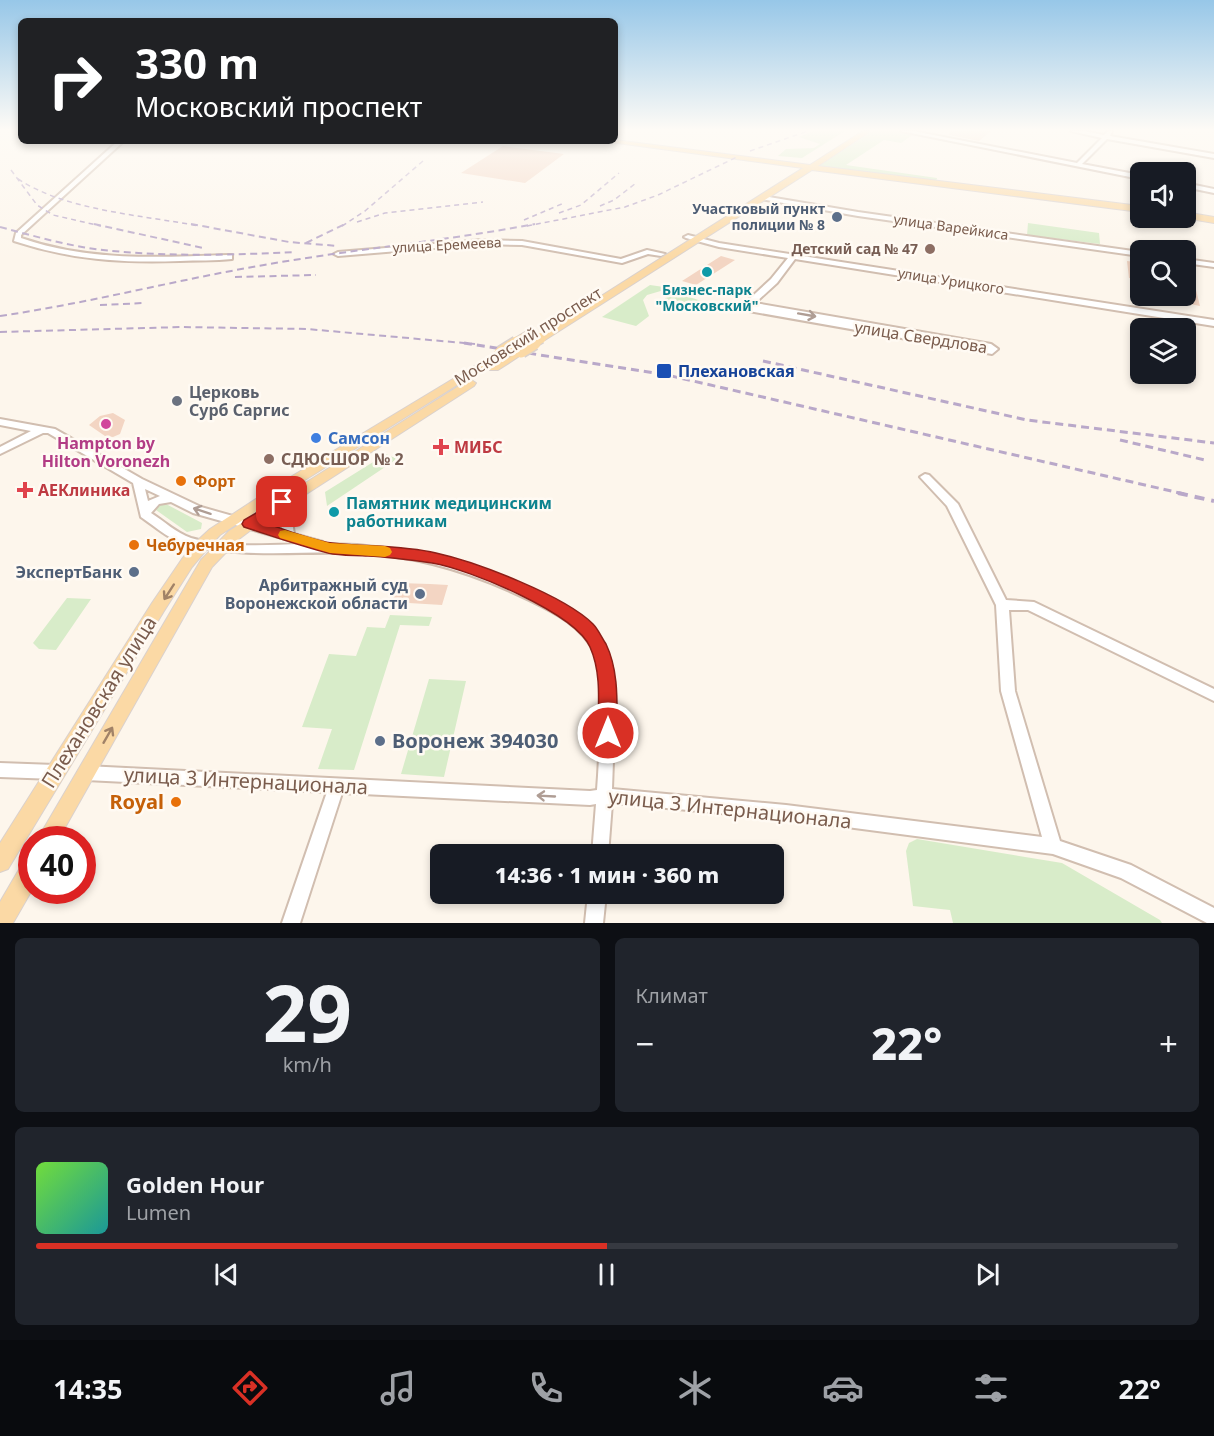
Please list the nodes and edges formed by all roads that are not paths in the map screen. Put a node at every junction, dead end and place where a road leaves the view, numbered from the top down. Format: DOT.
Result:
graph roads {
  1 [pos="84,174"];
  2 [pos="788,174"];
  3 [pos="794,174"];
  4 [pos="875,174"];
  5 [pos="784,176"];
  6 [pos="1196,187"];
  7 [pos="1214,191"];
  8 [pos="763,198"];
  9 [pos="1130,208"];
  10 [pos="1196,217"];
  11 [pos="1214,220"];
  12 [pos="693,238"];
  13 [pos="1130,253"];
  14 [pos="338,254"];
  15 [pos="661,254"];
  16 [pos="794,256"];
  17 [pos="229,257"];
  18 [pos="1196,263"];
  19 [pos="1214,265"];
  20 [pos="748,306"];
  21 [pos="1214,323"];
  22 [pos="507,354"];
  23 [pos="0,422"];
  24 [pos="42,429"];
  25 [pos="0,451"];
  26 [pos="925,477"];
  27 [pos="138,481"];
  28 [pos="298,492"];
  29 [pos="172,498"];
  30 [pos="145,514"];
  31 [pos="234,520"];
  32 [pos="250,524"];
  33 [pos="289,536"];
  34 [pos="203,544"];
  35 [pos="222,547"];
  36 [pos="330,548"];
  37 [pos="270,549"];
  38 [pos="1002,605"];
  39 [pos="1214,695"];
  40 [pos="0,770"];
  41 [pos="55,772"];
  42 [pos="86,773"];
  43 [pos="337,786"];
  44 [pos="604,795"];
  45 [pos="55,826"];
  46 [pos="601,844"];
  47 [pos="1053,846"];
  48 [pos="0,862"];
  49 [pos="18,892"];
  50 [pos="596,904"];
  51 [pos="1214,917"];
  52 [pos="0,923"];
  53 [pos="291,923"];
  54 [pos="594,923"];
  1 -- 17 [label="street"];
  2 -- 5 [label="main road, Московский проспект"];
  3 -- 8 [label="main road, Московский проспект"];
  4 -- 9 [label="main road"];
  5 -- 12 [label="main road, Московский проспект"];
  6 -- 7 [label="street"];
  8 -- 12 [label="main road, Московский проспект"];
  8 -- 13 [label="street, улица Варейкиса"];
  10 -- 11 [label="main road"];
  12 -- 15 [label="main road, Московский проспект"];
  12 -- 16 [label="street, улица Урицкого"];
  12 -- 22 [label="main road, Московский проспект, bridge"];
  14 -- 15 [label="street, улица Еремеева"];
  15 -- 22 [label="main road, Московский проспект, bridge"];
  16 -- 20 [label="street"];
  16 -- 21 [label="street, улица Урицкого"];
  18 -- 19 [label="street"];
  20 -- 20 [label="street, улица Свердлова, one-way"];
  22 -- 28 [label="main road, Московский проспект"];
  22 -- 31 [label="main road, Московский проспект"];
  23 -- 24 [label="street"];
  24 -- 25 [label="street"];
  24 -- 27 [label="street"];
  26 -- 38 [label="street"];
  27 -- 29 [label="street"];
  27 -- 30 [label="street"];
  28 -- 32 [label="main road, Московский проспект"];
  28 -- 33 [label="street"];
  29 -- 30 [label="street"];
  31 -- 29 [label="street, one-way"];
  30 -- 34 [label="street"];
  31 -- 32 [label="street"];
  31 -- 34 [label="main road, Московский проспект"];
  32 -- 33 [label="street"];
  32 -- 35 [label="main road, Московский проспект"];
  33 -- 36 [label="street"];
  33 -- 37 [label="street"];
  34 -- 35 [label="street"];
  34 -- 41 [label="main road, Плехановская улица, one-way"];
  35 -- 37 [label="street"];
  42 -- 35 [label="main road, Плехановская улица, one-way"];
  36 -- 37 [label="street"];
  36 -- 44 [label="street"];
  38 -- 39 [label="street"];
  38 -- 47 [label="street"];
  40 -- 41 [label="street"];
  41 -- 48 [label="main road, Плехановская улица"];
  42 -- 43 [label="street, улица 3 Интернационала"];
  42 -- 45 [label="main road, Плехановская улица"];
  44 -- 43 [label="street, улица 3 Интернационала, one-way"];
  43 -- 53 [label="street"];
  44 -- 46 [label="street"];
  44 -- 47 [label="street, улица 3 Интернационала"];
  47 -- 51 [label="street, улица 3 Интернационала"];
  49 -- 52 [label="main road"];
  50 -- 54 [label="street"];
}
